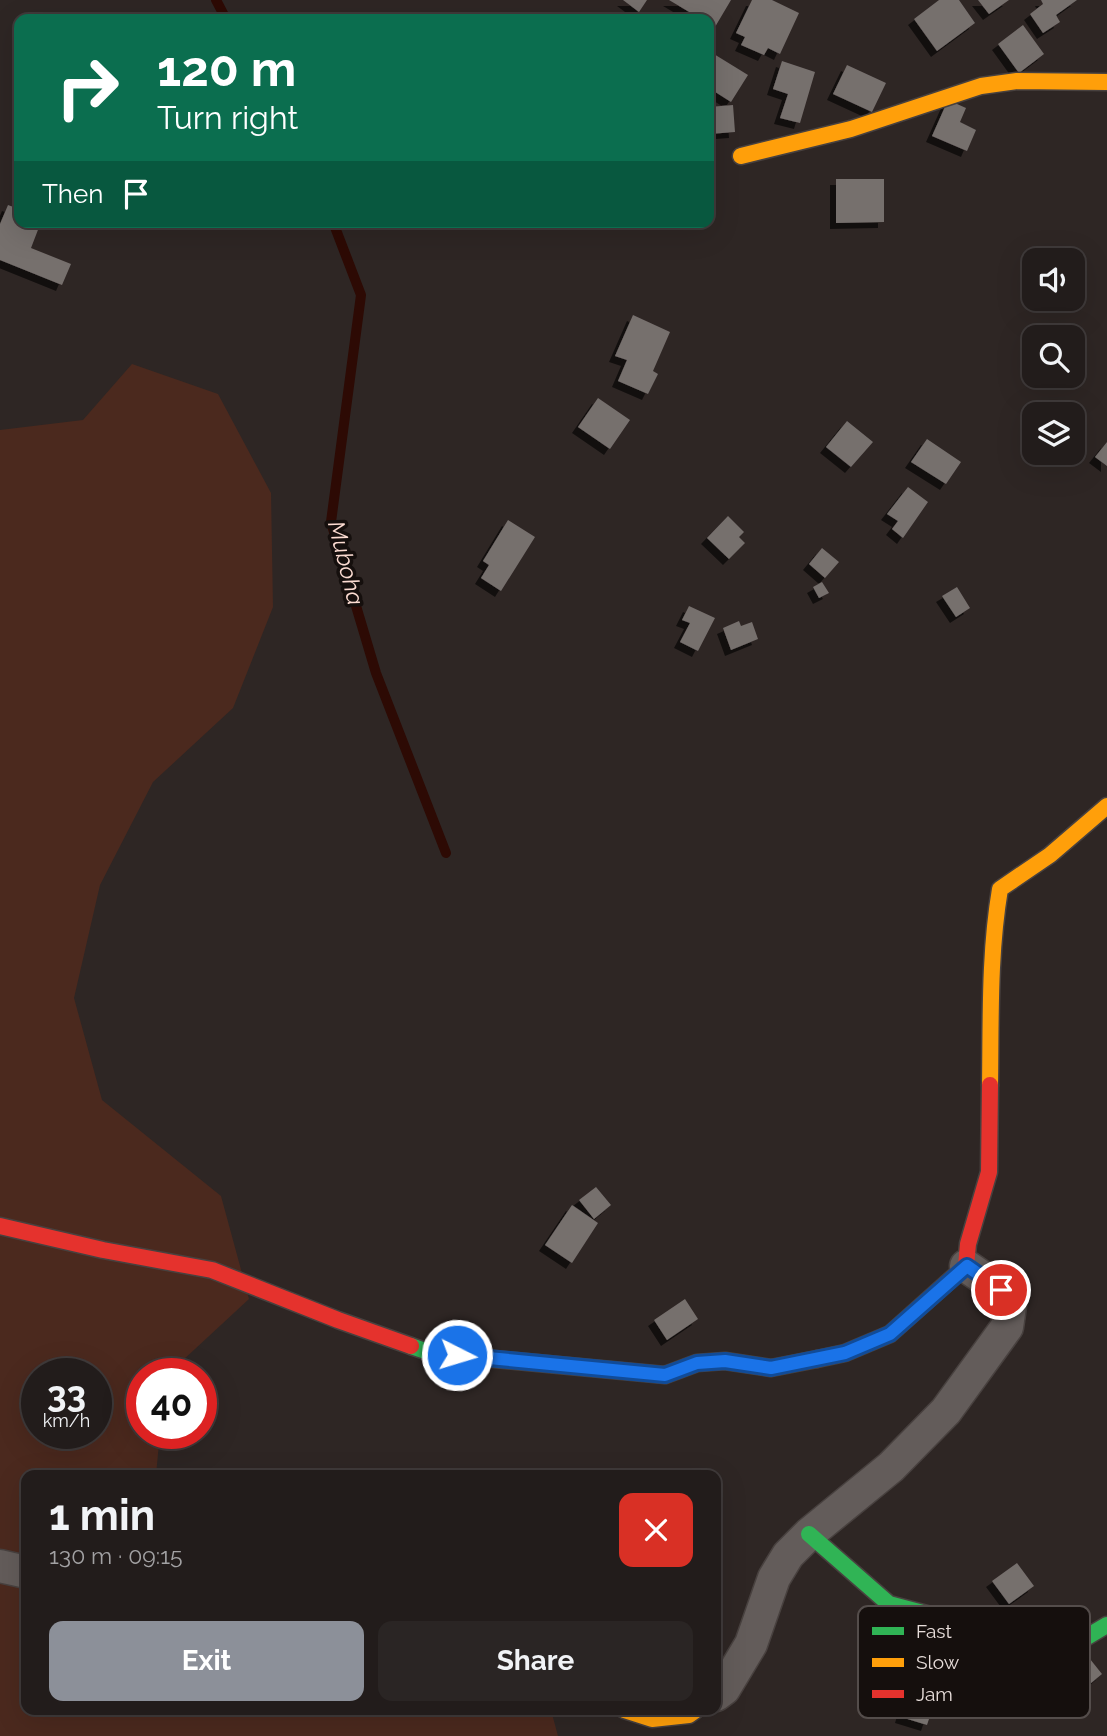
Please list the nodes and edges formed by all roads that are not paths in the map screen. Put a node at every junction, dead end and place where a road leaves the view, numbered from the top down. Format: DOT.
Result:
graph roads {
  1 [pos="1107,82"];
  2 [pos="741,156"];
  3 [pos="1107,806"];
  4 [pos="0,1226"];
  5 [pos="967,1266"];
  6 [pos="809,1534"];
  7 [pos="0,1566"];
  8 [pos="21,1571"];
  9 [pos="897,1606"];
  10 [pos="1107,1625"];
  11 [pos="1090,1635"];
  12 [pos="721,1691"];
  13 [pos="640,1715"];
  14 [pos="690,1715"];
  1 -- 2 [label="street"];
  3 -- 5 [label="street"];
  4 -- 5 [label="street"];
  5 -- 6 [label="street"];
  6 -- 9 [label="street"];
  6 -- 12 [label="street"];
  7 -- 8 [label="street"];
  10 -- 11 [label="street"];
  13 -- 14 [label="street"];
}
